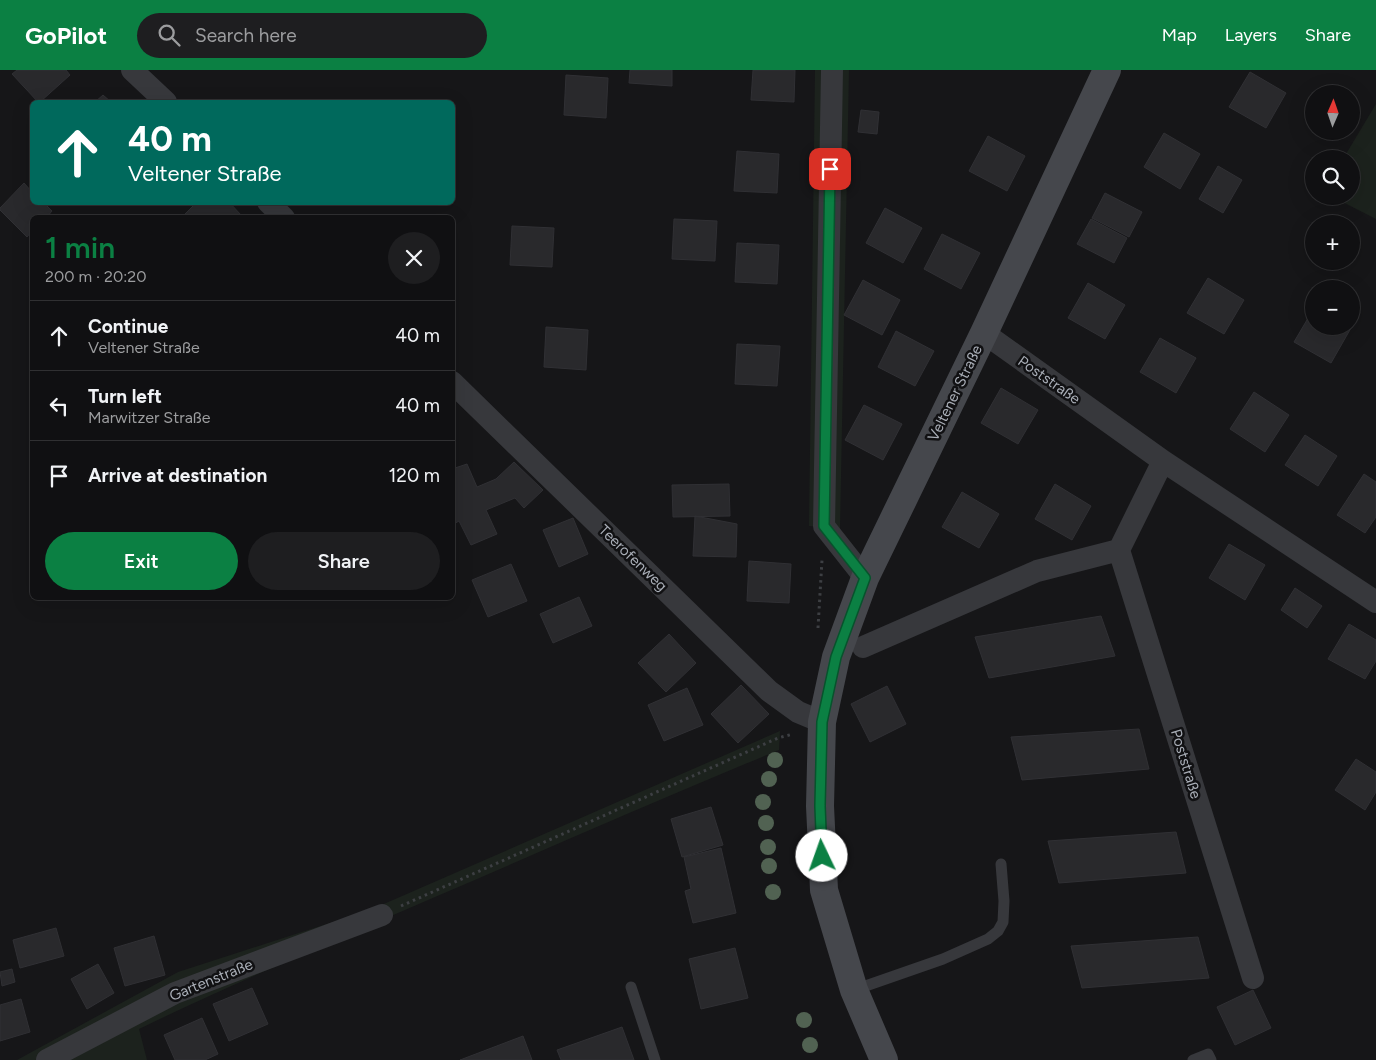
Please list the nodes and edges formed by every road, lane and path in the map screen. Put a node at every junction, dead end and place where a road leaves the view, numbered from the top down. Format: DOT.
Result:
graph roads {
  1 [pos="132,70"];
  2 [pos="832,70"];
  3 [pos="1107,70"];
  4 [pos="164,100"];
  5 [pos="271,205"];
  6 [pos="281,215"];
  7 [pos="984,333"];
  8 [pos="455,385"];
  9 [pos="1163,460"];
  10 [pos="824,526"];
  11 [pos="1120,550"];
  12 [pos="865,578"];
  13 [pos="1376,602"];
  14 [pos="818,632"];
  15 [pos="863,647"];
  16 [pos="822,722"];
  17 [pos="793,734"];
  18 [pos="1000,864"];
  19 [pos="382,915"];
  20 [pos="1253,978"];
  21 [pos="631,987"];
  22 [pos="854,990"];
  23 [pos="47,1060"];
  24 [pos="656,1060"];
  25 [pos="884,1060"];
  26 [pos="1193,1060"];
  27 [pos="1211,1060"];
  1 -- 4 [label="street"];
  2 -- 10 [label="street"];
  3 -- 7 [label="main road, Veltener Straße"];
  5 -- 6 [label="street"];
  7 -- 9 [label="street, Poststraße"];
  7 -- 12 [label="main road, Veltener Straße"];
  8 -- 16 [label="street, Teerofenweg"];
  9 -- 11 [label="street"];
  9 -- 13 [label="street, Poststraße"];
  10 -- 12 [label="street"];
  10 -- 14 [label="path"];
  11 -- 15 [label="street"];
  11 -- 20 [label="street, Poststraße"];
  12 -- 16 [label="main road, Veltener Straße"];
  16 -- 22 [label="main road, Veltener Straße"];
  17 -- 19 [label="path"];
  18 -- 22 [label="lane"];
  19 -- 23 [label="street, Gartenstraße"];
  21 -- 24 [label="lane"];
  22 -- 25 [label="main road, Veltener Straße"];
  26 -- 27 [label="lane"];
}
